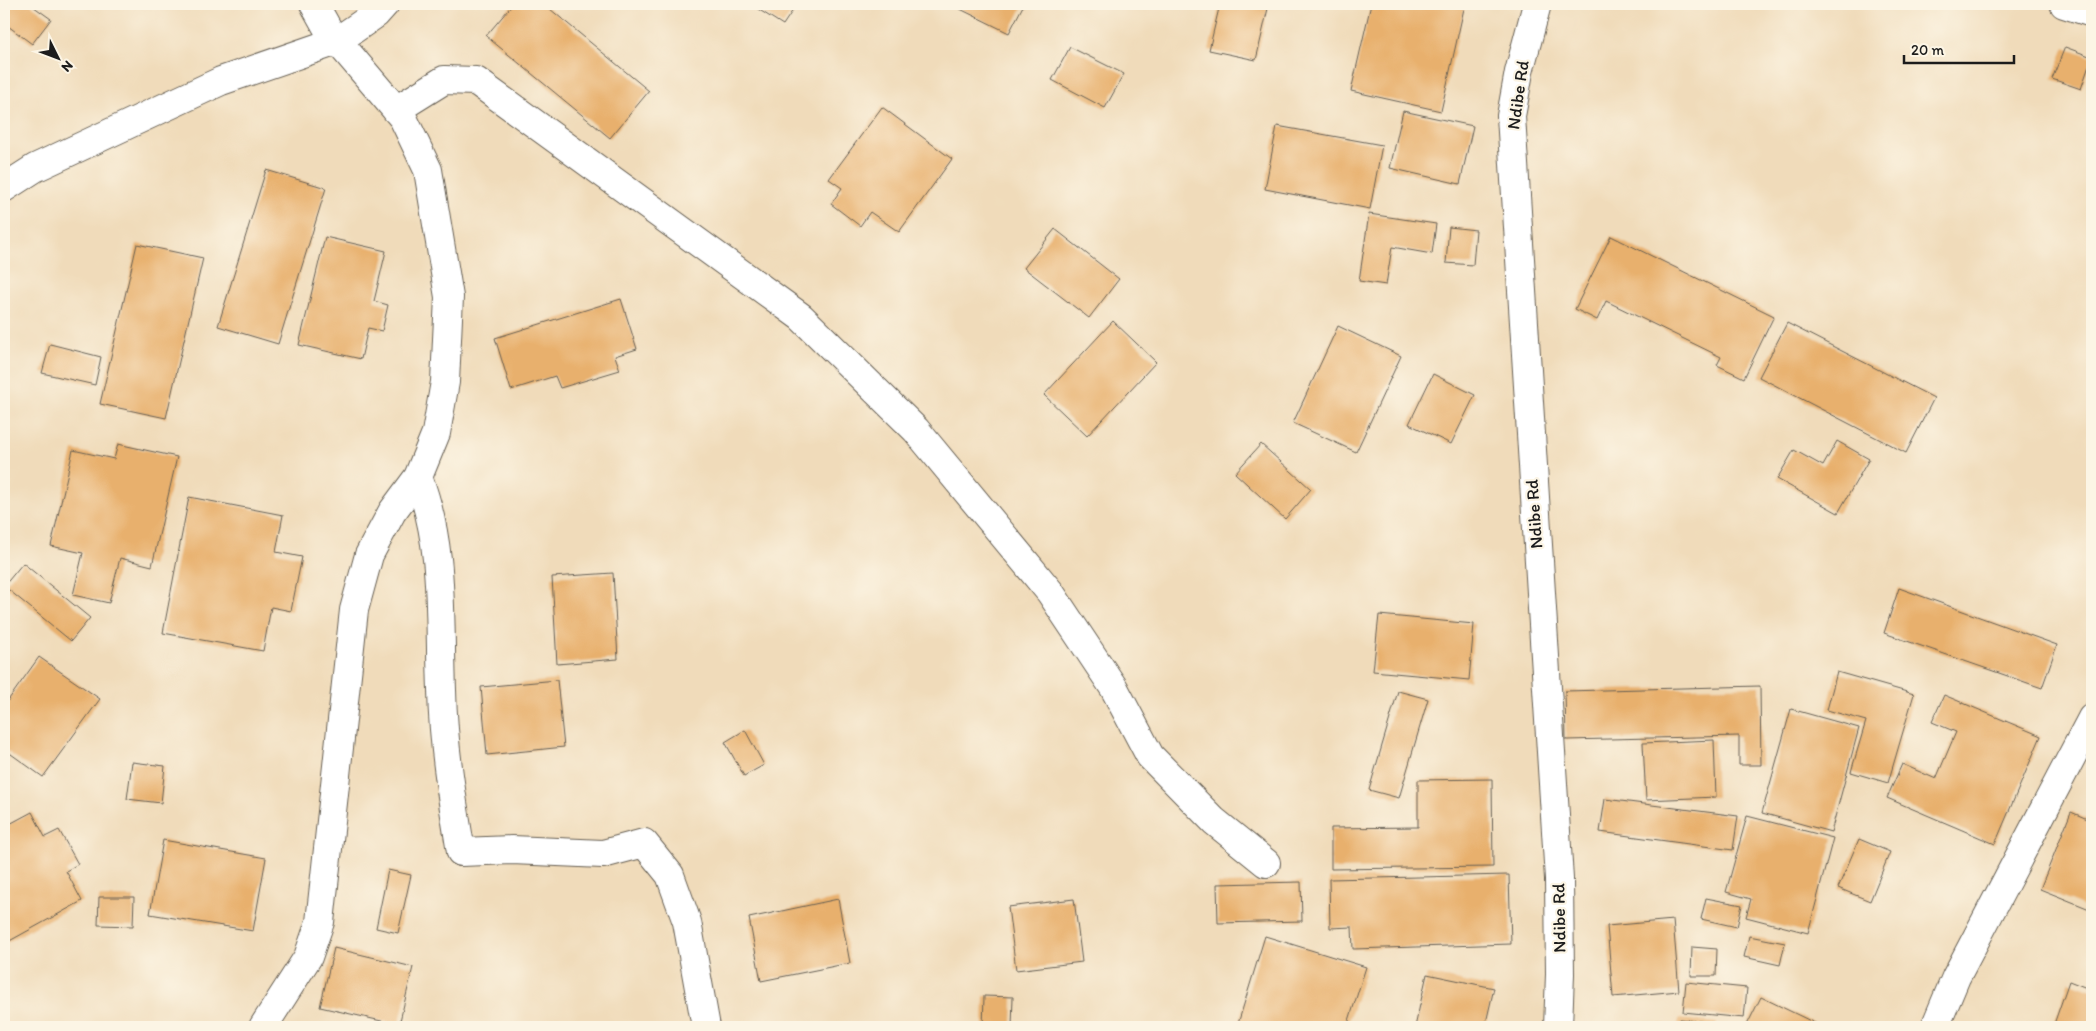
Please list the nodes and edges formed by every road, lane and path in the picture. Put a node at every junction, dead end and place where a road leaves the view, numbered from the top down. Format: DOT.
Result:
graph roads {
  1 [pos="314,4"];
  2 [pos="385,4"];
  3 [pos="1537,4"];
  4 [pos="2064,4"];
  5 [pos="2092,13"];
  6 [pos="337,41"];
  7 [pos="396,110"];
  8 [pos="4,188"];
  9 [pos="418,477"];
  10 [pos="2092,718"];
  11 [pos="1266,863"];
  12 [pos="263,1027"];
  13 [pos="706,1027"];
  14 [pos="1558,1027"];
  15 [pos="1935,1027"];
  1 -- 6 [label="street"];
  2 -- 6 [label="street"];
  3 -- 14 [label="street, Ndibe Rd"];
  4 -- 5 [label="street"];
  6 -- 7 [label="street"];
  6 -- 8 [label="street"];
  7 -- 9 [label="street"];
  7 -- 11 [label="street"];
  9 -- 12 [label="street"];
  9 -- 13 [label="street"];
  10 -- 15 [label="street"];
}
